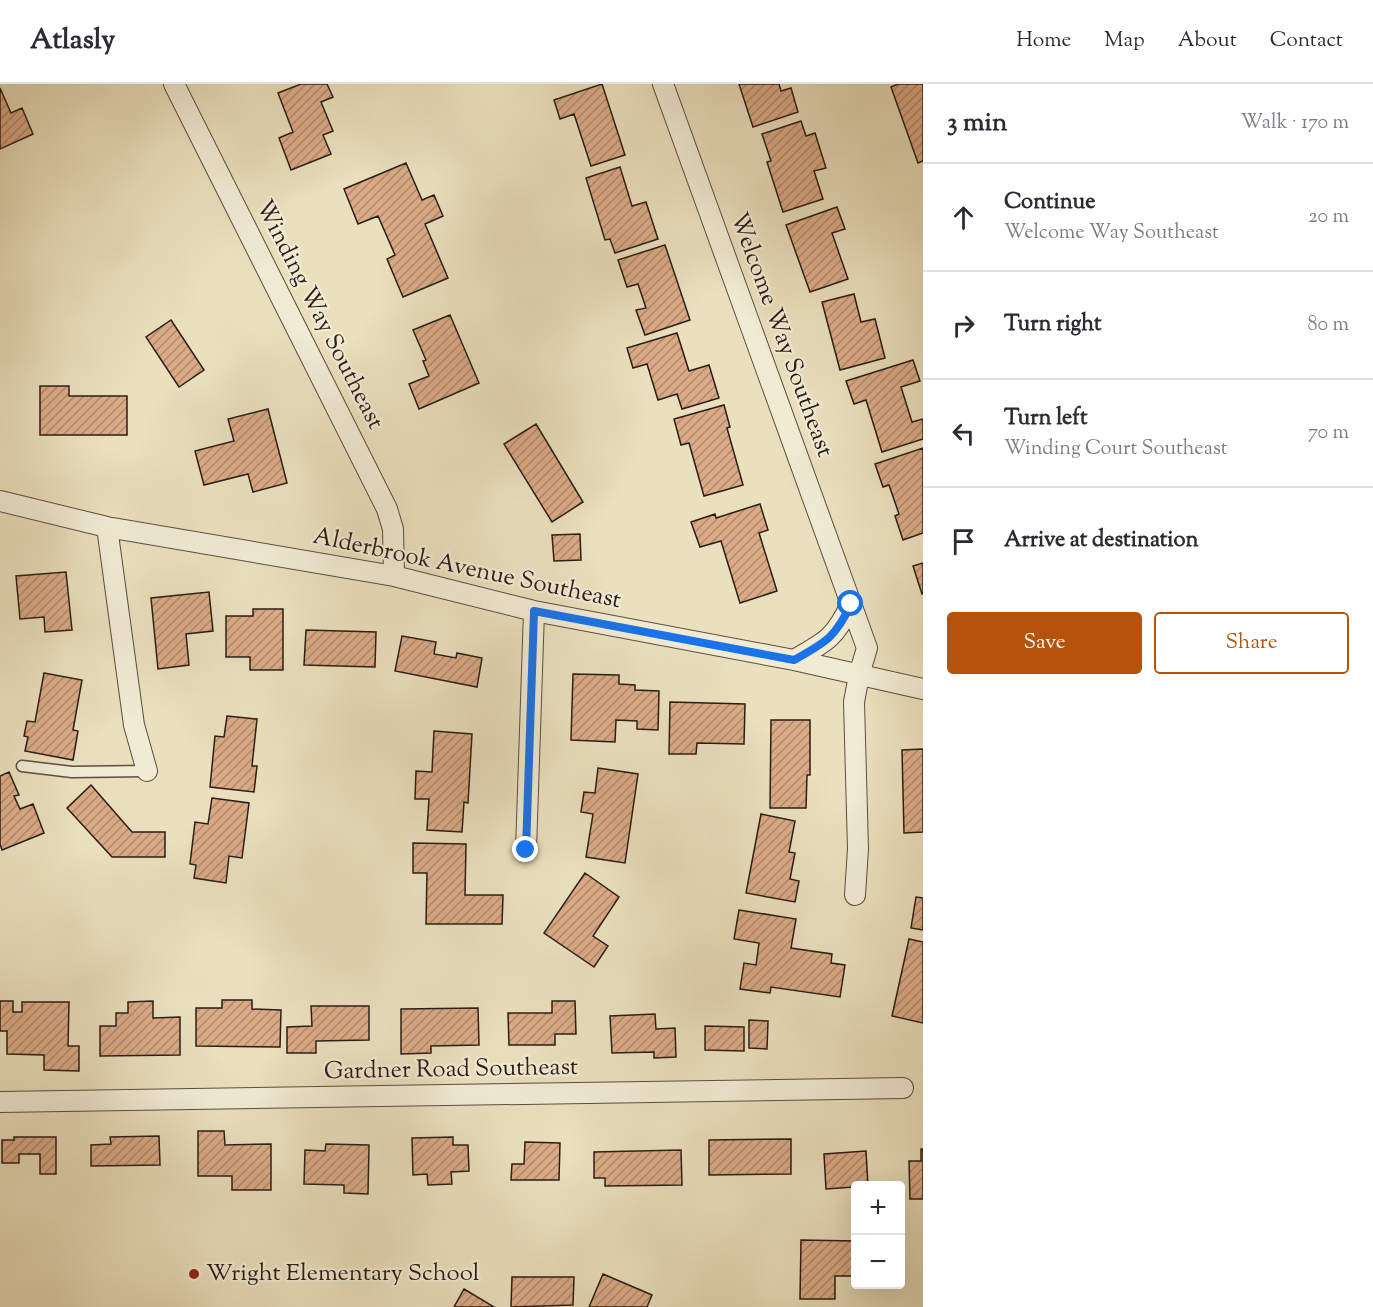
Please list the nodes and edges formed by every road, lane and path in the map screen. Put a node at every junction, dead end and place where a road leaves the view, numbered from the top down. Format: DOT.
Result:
graph roads {
  1 [pos="174,84"];
  2 [pos="663,84"];
  3 [pos="0,501"];
  4 [pos="107,527"];
  5 [pos="394,576"];
  6 [pos="851,604"];
  7 [pos="534,611"];
  8 [pos="794,660"];
  9 [pos="859,675"];
  10 [pos="923,689"];
  11 [pos="22,766"];
  12 [pos="147,771"];
  13 [pos="526,850"];
  14 [pos="855,895"];
  15 [pos="903,1088"];
  16 [pos="0,1102"];
  1 -- 5 [label="street, Winding Way Southeast"];
  2 -- 6 [label="street, Welcome Way Southeast"];
  3 -- 4 [label="street, Alderbrook Avenue Southeast"];
  4 -- 5 [label="street, Alderbrook Avenue Southeast"];
  4 -- 12 [label="street"];
  5 -- 7 [label="street, Alderbrook Avenue Southeast"];
  6 -- 8 [label="street"];
  6 -- 9 [label="street, Welcome Way Southeast"];
  7 -- 8 [label="street, Alderbrook Avenue Southeast"];
  7 -- 13 [label="street"];
  8 -- 9 [label="street, Alderbrook Avenue Southeast"];
  9 -- 10 [label="street, Alderbrook Avenue Southeast"];
  9 -- 14 [label="street, Welcome Way Southeast"];
  11 -- 12 [label="lane"];
  15 -- 16 [label="street, Gardner Road Southeast"];
}
